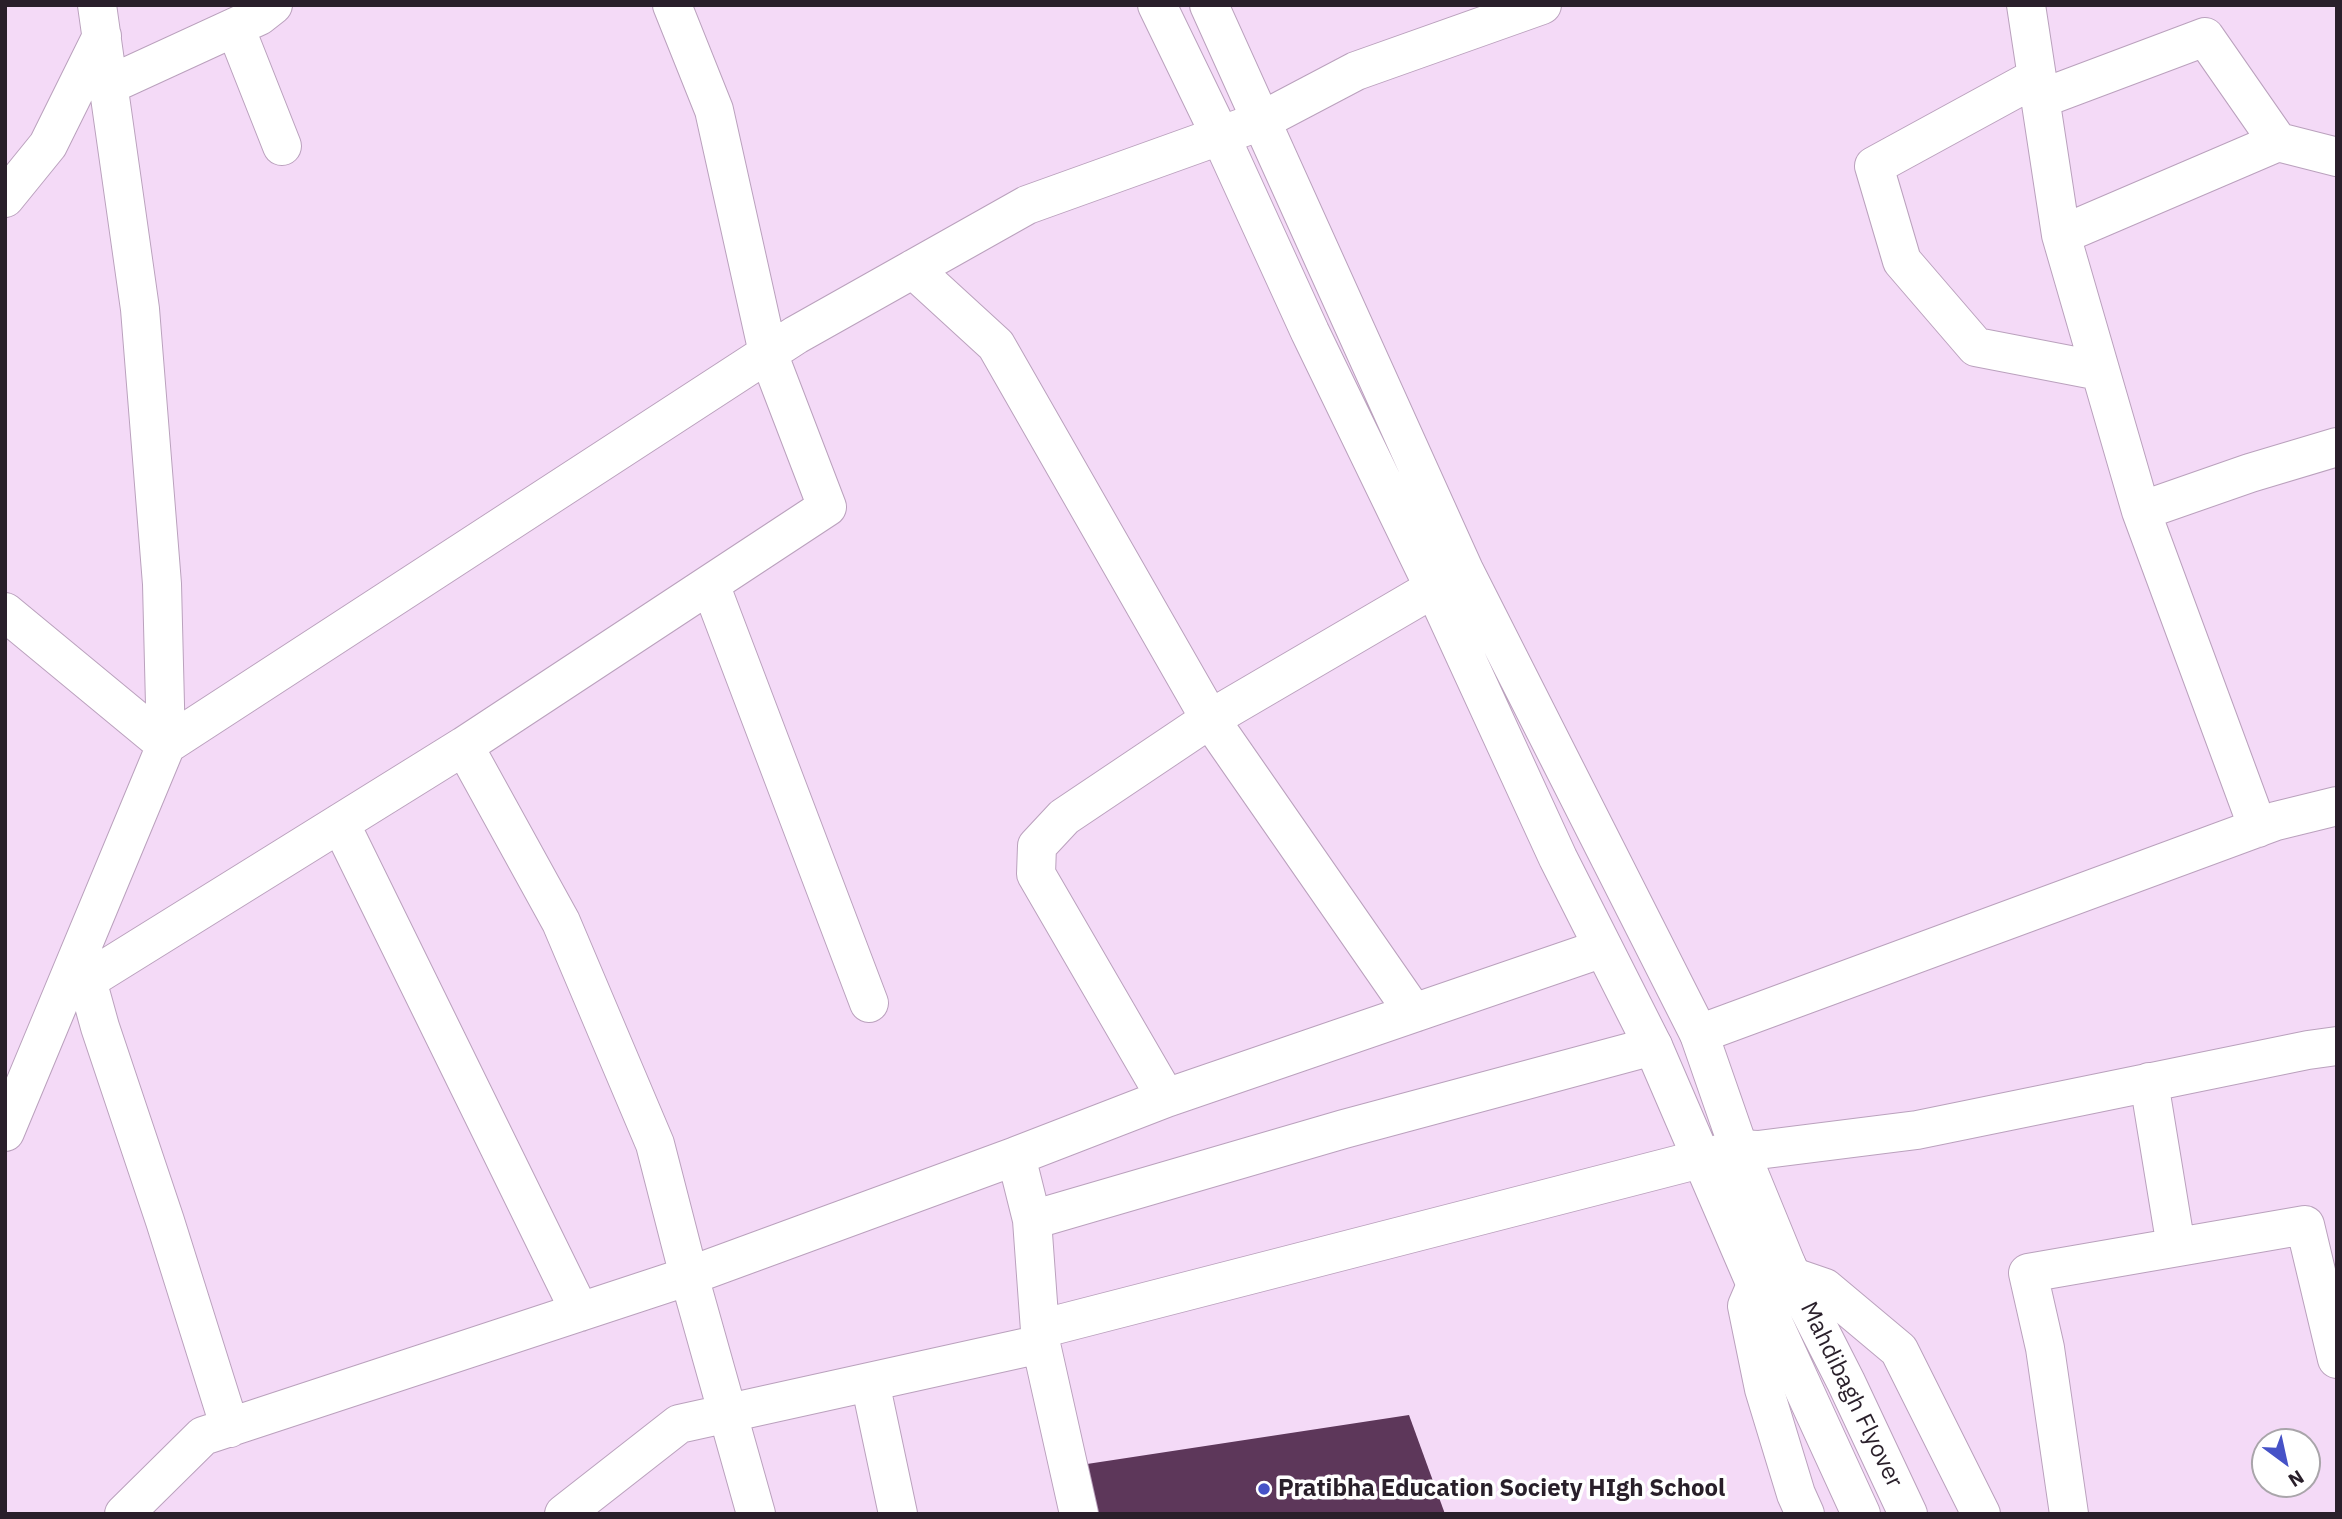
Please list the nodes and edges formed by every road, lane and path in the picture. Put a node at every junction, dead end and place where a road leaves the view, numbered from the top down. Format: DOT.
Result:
graph roads {
  1 [pos="273,5"];
  2 [pos="671,5"];
  3 [pos="1157,5"];
  4 [pos="1209,5"];
  5 [pos="1542,5"];
  6 [pos="2026,5"];
  7 [pos="100,21"];
  8 [pos="234,27"];
  9 [pos="109,85"];
  10 [pos="2038,88"];
  11 [pos="1261,121"];
  12 [pos="1220,135"];
  13 [pos="2278,142"];
  14 [pos="282,146"];
  15 [pos="2337,156"];
  16 [pos="5,198"];
  17 [pos="2061,235"];
  18 [pos="914,269"];
  19 [pos="768,353"];
  20 [pos="2101,371"];
  21 [pos="2337,447"];
  22 [pos="2141,511"];
  23 [pos="710,584"];
  24 [pos="1434,587"];
  25 [pos="5,612"];
  26 [pos="1210,719"];
  27 [pos="166,745"];
  28 [pos="464,746"];
  29 [pos="2337,806"];
  30 [pos="340,823"];
  31 [pos="2258,828"];
  32 [pos="1603,948"];
  33 [pos="74,988"];
  34 [pos="869,1003"];
  35 [pos="1414,1013"];
  36 [pos="1699,1034"];
  37 [pos="1653,1046"];
  38 [pos="2337,1046"];
  39 [pos="2149,1082"];
  40 [pos="1166,1098"];
  41 [pos="5,1132"];
  42 [pos="1740,1149"];
  43 [pos="1016,1156"];
  44 [pos="1701,1159"];
  45 [pos="1032,1220"];
  46 [pos="2175,1247"];
  47 [pos="689,1276"];
  48 [pos="1779,1276"];
  49 [pos="580,1312"];
  50 [pos="1040,1337"];
  51 [pos="2337,1359"];
  52 [pos="870,1382"];
  53 [pos="727,1414"];
  54 [pos="230,1428"];
  55 [pos="124,1514"];
  56 [pos="564,1514"];
  57 [pos="756,1514"];
  58 [pos="898,1514"];
  59 [pos="1079,1514"];
  60 [pos="1805,1514"];
  61 [pos="1861,1514"];
  62 [pos="1908,1514"];
  63 [pos="1981,1514"];
  64 [pos="2069,1514"];
  1 -- 8 [label="street"];
  2 -- 19 [label="street"];
  3 -- 12 [label="street"];
  4 -- 11 [label="street"];
  5 -- 11 [label="street"];
  6 -- 10 [label="street"];
  7 -- 9 [label="street"];
  7 -- 16 [label="street"];
  8 -- 9 [label="street"];
  8 -- 14 [label="street"];
  9 -- 27 [label="street"];
  10 -- 13 [label="street"];
  10 -- 17 [label="street"];
  10 -- 20 [label="street"];
  11 -- 12 [label="street"];
  11 -- 36 [label="street"];
  12 -- 18 [label="street"];
  12 -- 24 [label="street"];
  13 -- 15 [label="street"];
  13 -- 17 [label="street"];
  17 -- 20 [label="street"];
  18 -- 19 [label="street"];
  18 -- 26 [label="street"];
  19 -- 23 [label="street"];
  19 -- 27 [label="street"];
  20 -- 22 [label="street"];
  21 -- 22 [label="street"];
  22 -- 31 [label="street"];
  23 -- 28 [label="street"];
  23 -- 34 [label="street"];
  24 -- 26 [label="street"];
  24 -- 32 [label="street"];
  25 -- 27 [label="street"];
  26 -- 35 [label="street"];
  26 -- 40 [label="street"];
  27 -- 33 [label="street"];
  28 -- 30 [label="street"];
  28 -- 47 [label="street"];
  29 -- 31 [label="street"];
  30 -- 33 [label="street"];
  30 -- 49 [label="street"];
  31 -- 36 [label="street"];
  32 -- 35 [label="street"];
  32 -- 37 [label="street"];
  33 -- 41 [label="street"];
  33 -- 54 [label="street"];
  35 -- 40 [label="street"];
  36 -- 42 [label="street"];
  37 -- 44 [label="street"];
  37 -- 45 [label="street"];
  38 -- 39 [label="street"];
  39 -- 42 [label="street"];
  39 -- 46 [label="street"];
  40 -- 43 [label="street"];
  42 -- 44 [label="street"];
  42 -- 48 [label="street"];
  43 -- 45 [label="street"];
  43 -- 47 [label="street"];
  44 -- 48 [label="street"];
  44 -- 50 [label="street"];
  45 -- 50 [label="street"];
  46 -- 51 [label="street"];
  46 -- 64 [label="street"];
  47 -- 49 [label="street"];
  47 -- 53 [label="street"];
  48 -- 60 [label="street"];
  48 -- 61 [label="street, Mahdibagh Flyover"];
  48 -- 62 [label="street, Mahdibagh Flyover"];
  48 -- 63 [label="street"];
  49 -- 54 [label="street"];
  50 -- 52 [label="street"];
  50 -- 59 [label="street"];
  52 -- 53 [label="street"];
  52 -- 58 [label="street"];
  53 -- 56 [label="street"];
  53 -- 57 [label="street"];
  54 -- 55 [label="street"];
}
